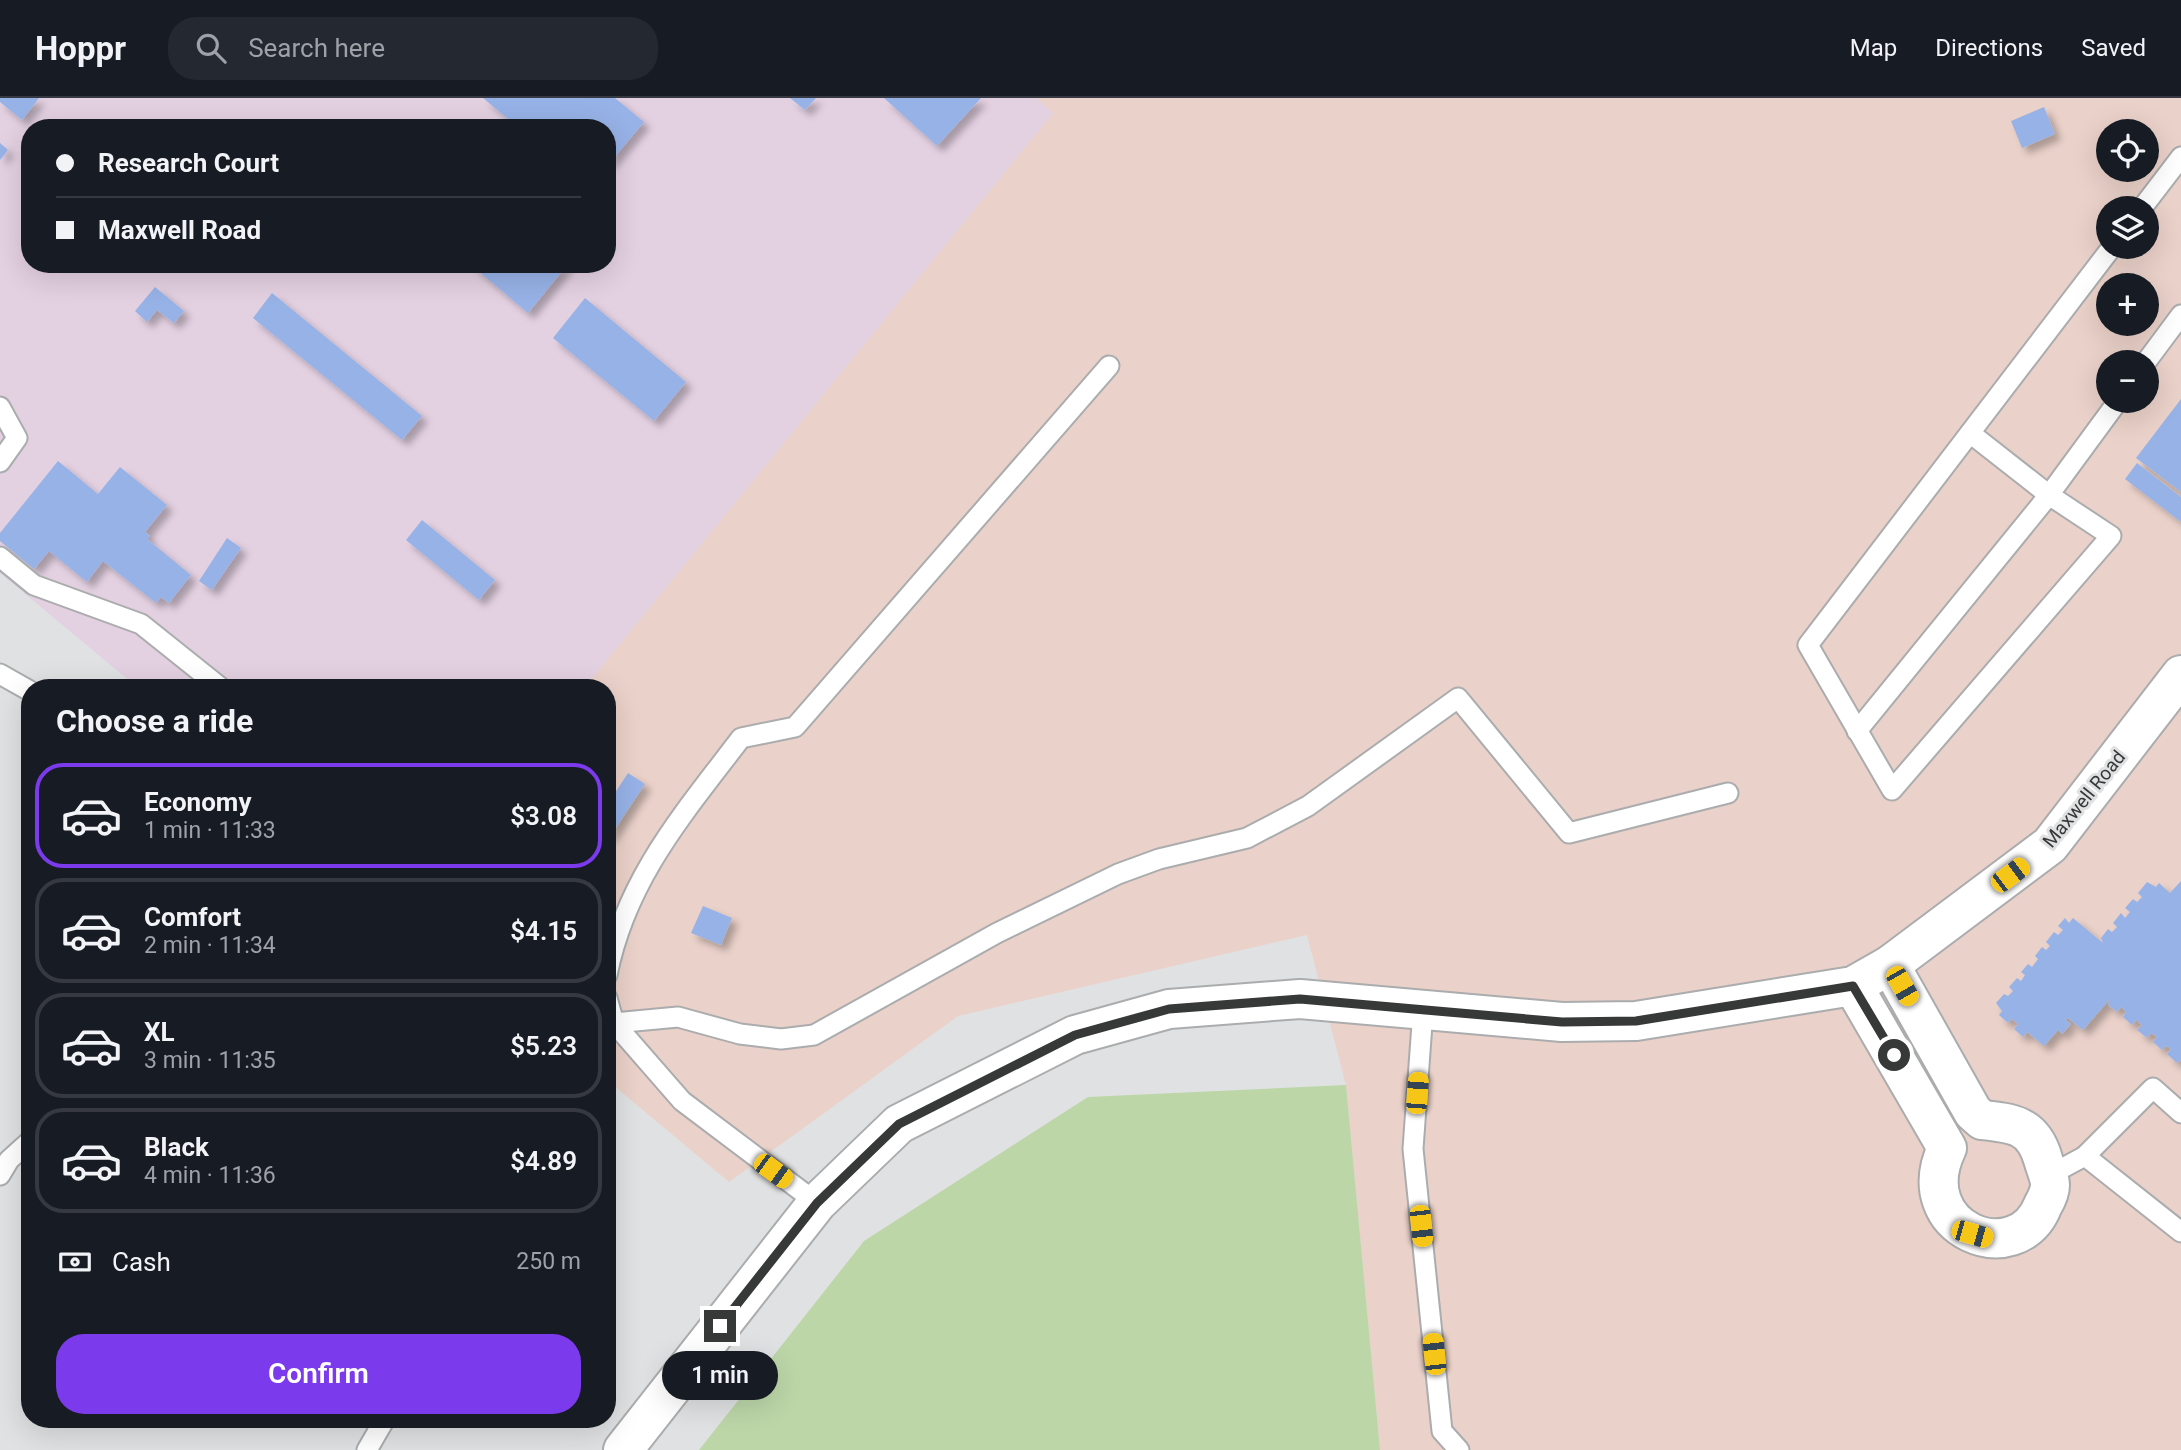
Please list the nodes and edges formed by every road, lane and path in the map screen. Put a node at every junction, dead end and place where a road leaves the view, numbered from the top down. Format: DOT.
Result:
graph roads {
  1 [pos="2181,157"];
  2 [pos="2151,196"];
  3 [pos="2103,259"];
  4 [pos="2181,315"];
  5 [pos="2155,350"];
  6 [pos="1109,366"];
  7 [pos="0,407"];
  8 [pos="2109,413"];
  9 [pos="1970,433"];
  10 [pos="0,462"];
  11 [pos="2049,495"];
  12 [pos="0,556"];
  13 [pos="0,674"];
  14 [pos="2181,675"];
  15 [pos="210,679"];
  16 [pos="21,686"];
  17 [pos="1857,731"];
  18 [pos="1728,793"];
  19 [pos="616,937"];
  20 [pos="1891,965"];
  21 [pos="1853,986"];
  22 [pos="1423,1010"];
  23 [pos="616,1023"];
  24 [pos="616,1025"];
  25 [pos="2181,1113"];
  26 [pos="21,1149"];
  27 [pos="2085,1156"];
  28 [pos="0,1175"];
  29 [pos="2048,1176"];
  30 [pos="817,1203"];
  31 [pos="2181,1232"];
  32 [pos="379,1428"];
  33 [pos="367,1450"];
  34 [pos="623,1450"];
  35 [pos="1459,1450"];
  1 -- 2 [label="lane"];
  3 -- 9 [label="lane"];
  4 -- 5 [label="lane"];
  6 -- 19 [label="lane"];
  7 -- 10 [label="lane"];
  8 -- 11 [label="lane"];
  9 -- 11 [label="lane"];
  9 -- 17 [label="lane"];
  11 -- 17 [label="lane"];
  11 -- 17 [label="lane"];
  12 -- 15 [label="lane"];
  13 -- 16 [label="lane"];
  14 -- 20 [label="street, Maxwell Road"];
  18 -- 23 [label="lane"];
  20 -- 21 [label="street, Maxwell Road"];
  20 -- 29 [label="street"];
  21 -- 22 [label="street, Maxwell Road"];
  21 -- 29 [label="street"];
  22 -- 30 [label="street, Maxwell Road"];
  22 -- 35 [label="lane"];
  24 -- 30 [label="lane"];
  25 -- 27 [label="lane"];
  26 -- 28 [label="lane"];
  27 -- 29 [label="lane"];
  27 -- 31 [label="lane"];
  30 -- 34 [label="street, Maxwell Road"];
  32 -- 33 [label="lane"];
}
